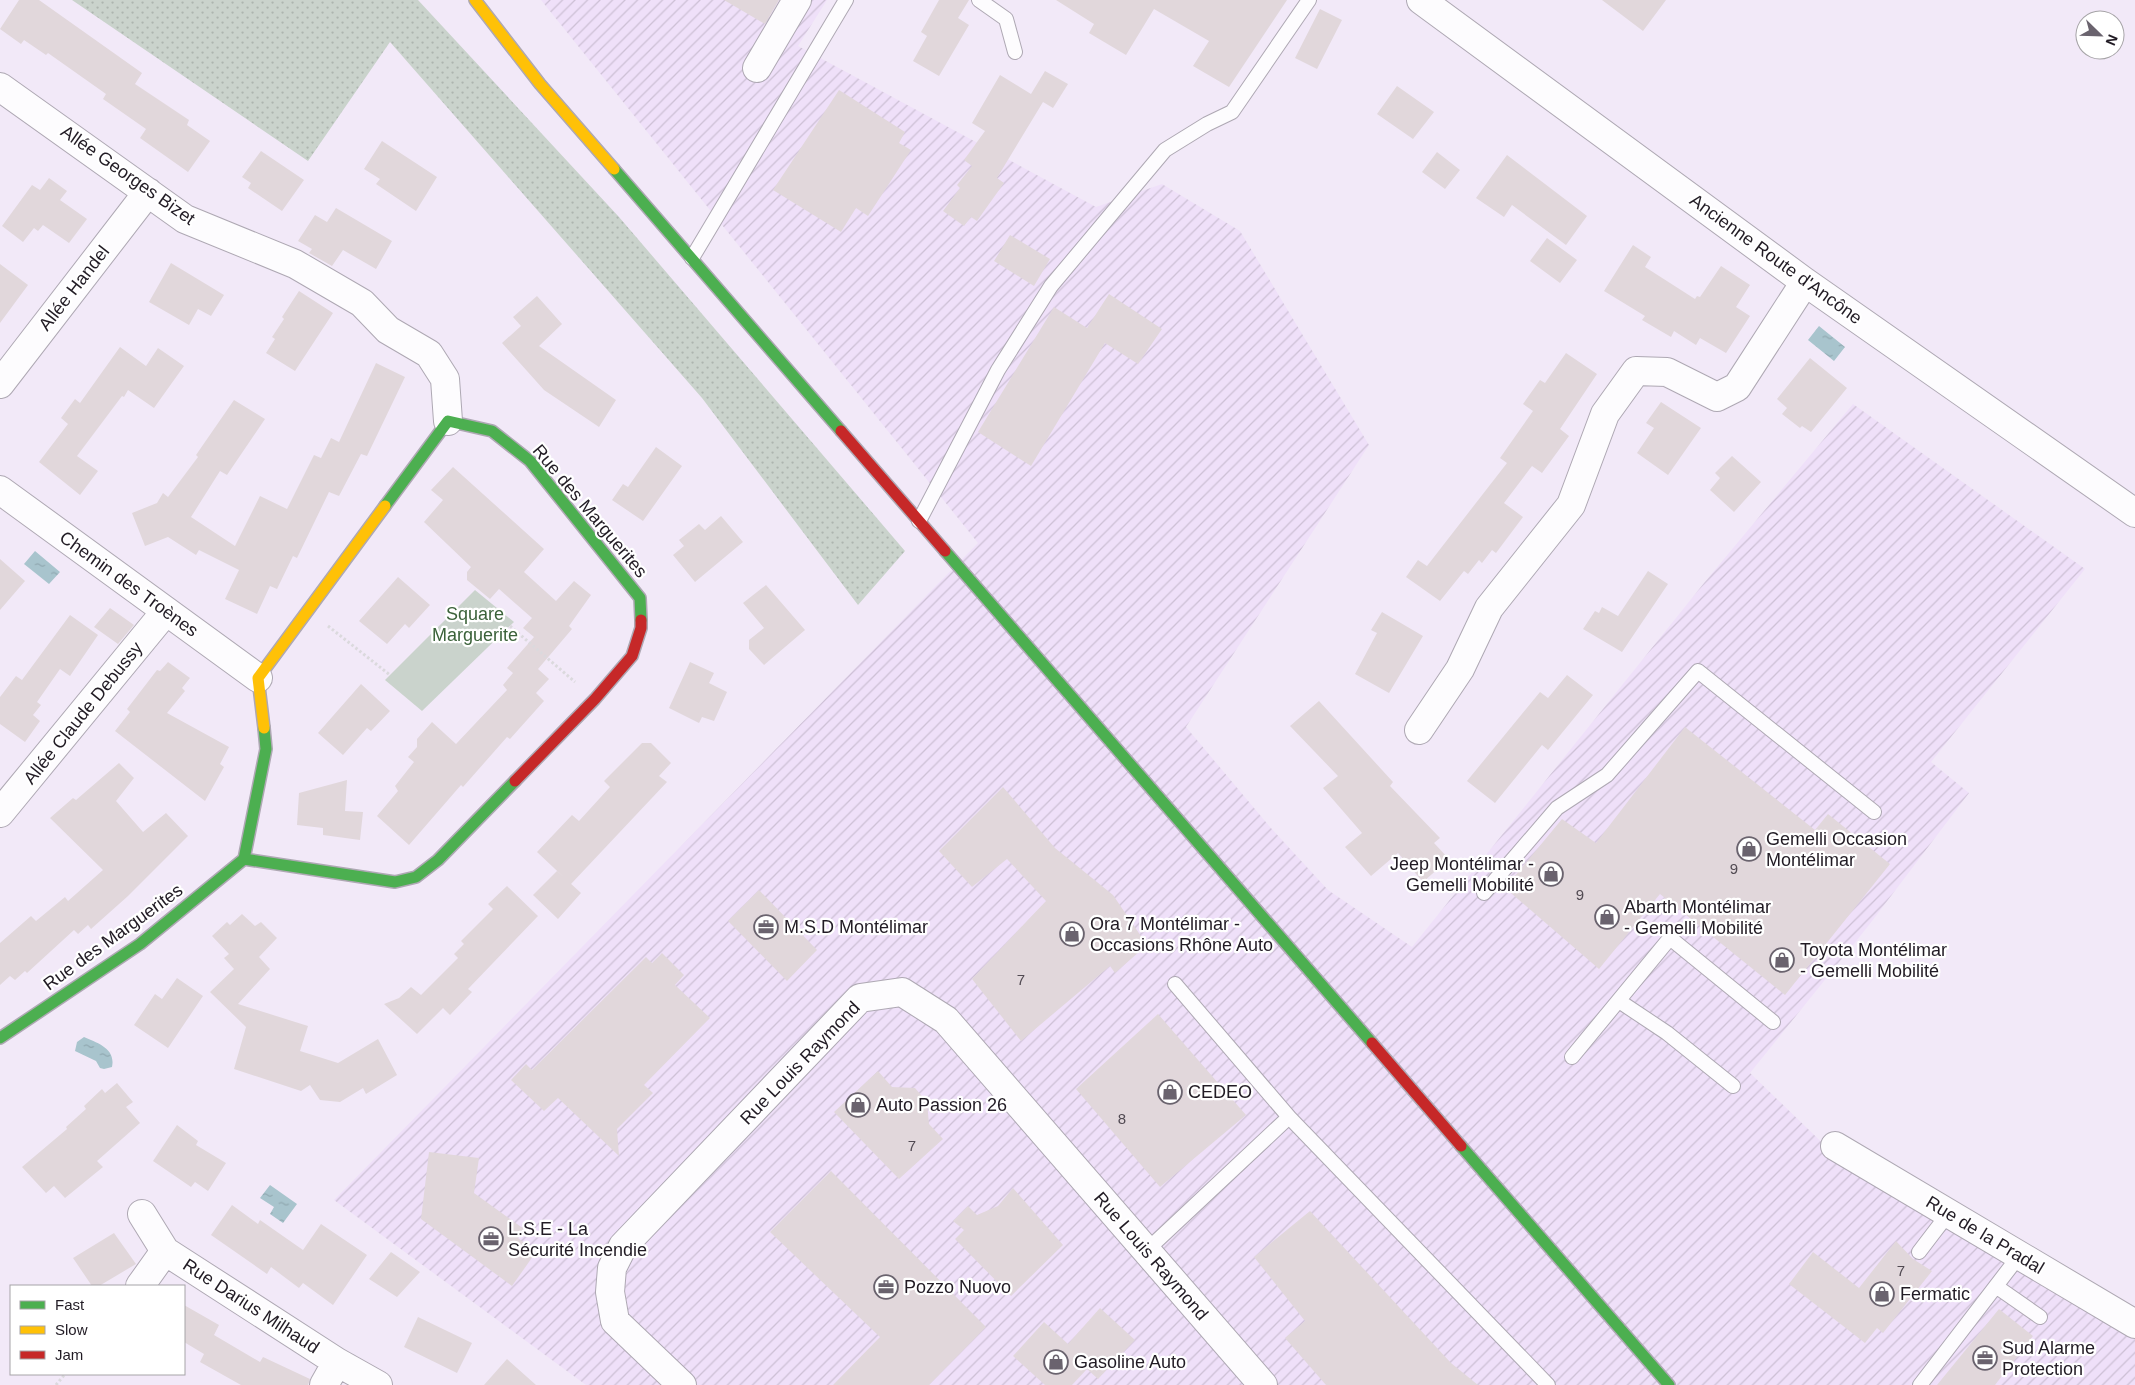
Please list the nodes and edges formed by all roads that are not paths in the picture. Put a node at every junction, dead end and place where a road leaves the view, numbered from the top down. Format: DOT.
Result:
graph roads {
  1 [pos="475,0"];
  2 [pos="797,0"];
  3 [pos="846,0"];
  4 [pos="979,0"];
  5 [pos="1309,0"];
  6 [pos="1421,0"];
  7 [pos="465,7"];
  8 [pos="1015,52"];
  9 [pos="757,68"];
  10 [pos="540,84"];
  11 [pos="0,87"];
  12 [pos="148,192"];
  13 [pos="692,258"];
  14 [pos="1805,282"];
  15 [pos="0,384"];
  16 [pos="448,422"];
  17 [pos="0,490"];
  18 [pos="2135,513"];
  19 [pos="919,521"];
  20 [pos="166,611"];
  21 [pos="258,678"];
  22 [pos="1419,730"];
  23 [pos="1874,812"];
  24 [pos="0,814"];
  25 [pos="244,859"];
  26 [pos="1484,893"];
  27 [pos="1175,984"];
  28 [pos="1619,1001"];
  29 [pos="1773,1022"];
  30 [pos="0,1038"];
  31 [pos="1572,1057"];
  32 [pos="1733,1086"];
  33 [pos="1289,1117"];
  34 [pos="1835,1146"];
  35 [pos="142,1214"];
  36 [pos="1948,1214"];
  37 [pos="165,1251"];
  38 [pos="1146,1251"];
  39 [pos="1919,1252"];
  40 [pos="2020,1256"];
  41 [pos="141,1285"];
  42 [pos="1997,1287"];
  43 [pos="2040,1318"];
  44 [pos="2135,1324"];
  45 [pos="331,1374"];
  46 [pos="378,1385"];
  47 [pos="682,1385"];
  48 [pos="1263,1385"];
  49 [pos="1548,1385"];
  50 [pos="1669,1385"];
  51 [pos="1920,1385"];
  1 -- 10 [label="main road"];
  2 -- 9 [label="street"];
  3 -- 13 [label="lane"];
  4 -- 8 [label="lane"];
  5 -- 19 [label="lane"];
  6 -- 14 [label="street, Ancienne Route d'Ancône"];
  7 -- 10 [label="main road"];
  10 -- 13 [label="main road"];
  11 -- 12 [label="street, Allée Georges Bizet"];
  12 -- 15 [label="street, Allée Handel"];
  12 -- 16 [label="street, Allée Georges Bizet"];
  13 -- 19 [label="main road"];
  14 -- 18 [label="street, Ancienne Route d'Ancône"];
  14 -- 22 [label="street"];
  16 -- 21 [label="main road"];
  16 -- 25 [label="main road, Rue des Marguerites"];
  17 -- 20 [label="street, Chemin des Troènes"];
  19 -- 50 [label="main road"];
  20 -- 21 [label="street, Chemin des Troènes"];
  20 -- 24 [label="street, Allée Claude Debussy"];
  21 -- 25 [label="main road"];
  23 -- 26 [label="lane"];
  25 -- 30 [label="main road, Rue des Marguerites"];
  27 -- 33 [label="lane"];
  28 -- 29 [label="lane"];
  28 -- 31 [label="lane"];
  28 -- 32 [label="lane"];
  33 -- 38 [label="lane"];
  33 -- 49 [label="lane"];
  34 -- 36 [label="street, Rue de la Pradal"];
  35 -- 37 [label="street, Rue Darius Milhaud"];
  36 -- 39 [label="lane"];
  36 -- 40 [label="street, Rue de la Pradal"];
  37 -- 41 [label="street, Rue Darius Milhaud"];
  37 -- 45 [label="street, Rue Darius Milhaud"];
  38 -- 47 [label="street, Rue Louis Raymond"];
  38 -- 48 [label="street, Rue Louis Raymond"];
  40 -- 42 [label="lane"];
  40 -- 44 [label="street, Rue de la Pradal"];
  42 -- 43 [label="lane"];
  42 -- 51 [label="lane"];
  45 -- 46 [label="street, Rue Darius Milhaud"];
}
